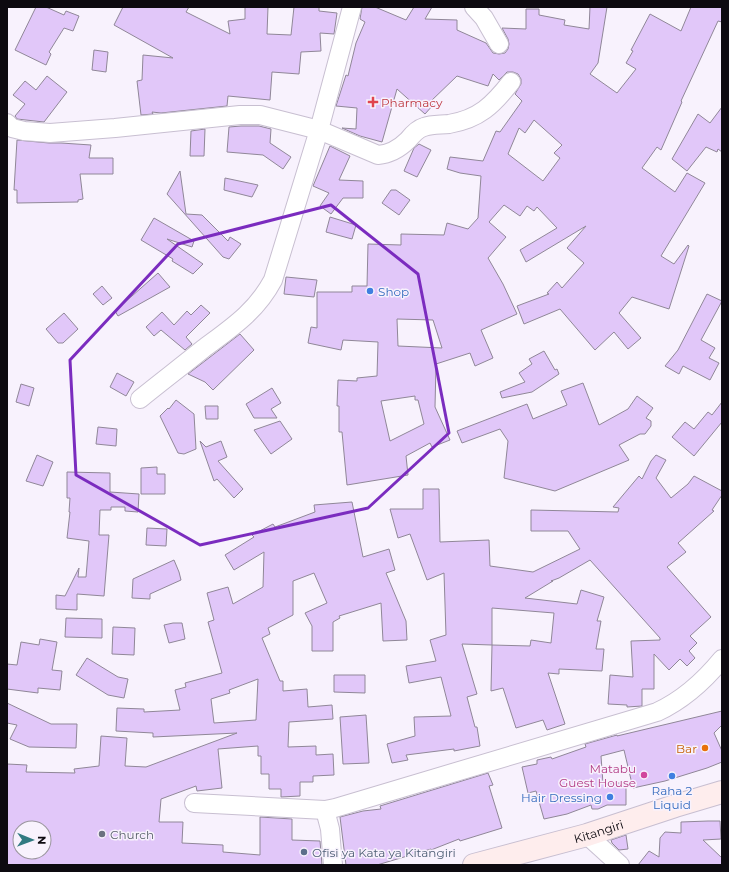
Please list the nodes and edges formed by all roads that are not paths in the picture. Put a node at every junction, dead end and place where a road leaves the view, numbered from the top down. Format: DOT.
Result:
graph roads {
  1 [pos="352,7"];
  2 [pos="474,7"];
  3 [pos="499,44"];
  4 [pos="511,82"];
  5 [pos="7,123"];
  6 [pos="319,130"];
  7 [pos="140,399"];
  8 [pos="722,659"];
  9 [pos="722,792"];
  10 [pos="194,803"];
  11 [pos="325,810"];
  12 [pos="587,835"];
  13 [pos="333,865"];
  14 [pos="474,865"];
  15 [pos="620,865"];
  1 -- 6 [label="street"];
  2 -- 3 [label="street"];
  4 -- 6 [label="street"];
  5 -- 6 [label="street"];
  6 -- 7 [label="street"];
  8 -- 11 [label="street"];
  9 -- 12 [label="main road, Kitangiri"];
  10 -- 11 [label="street"];
  11 -- 13 [label="street"];
  12 -- 14 [label="main road, Kitangiri"];
  12 -- 15 [label="street"];
}
